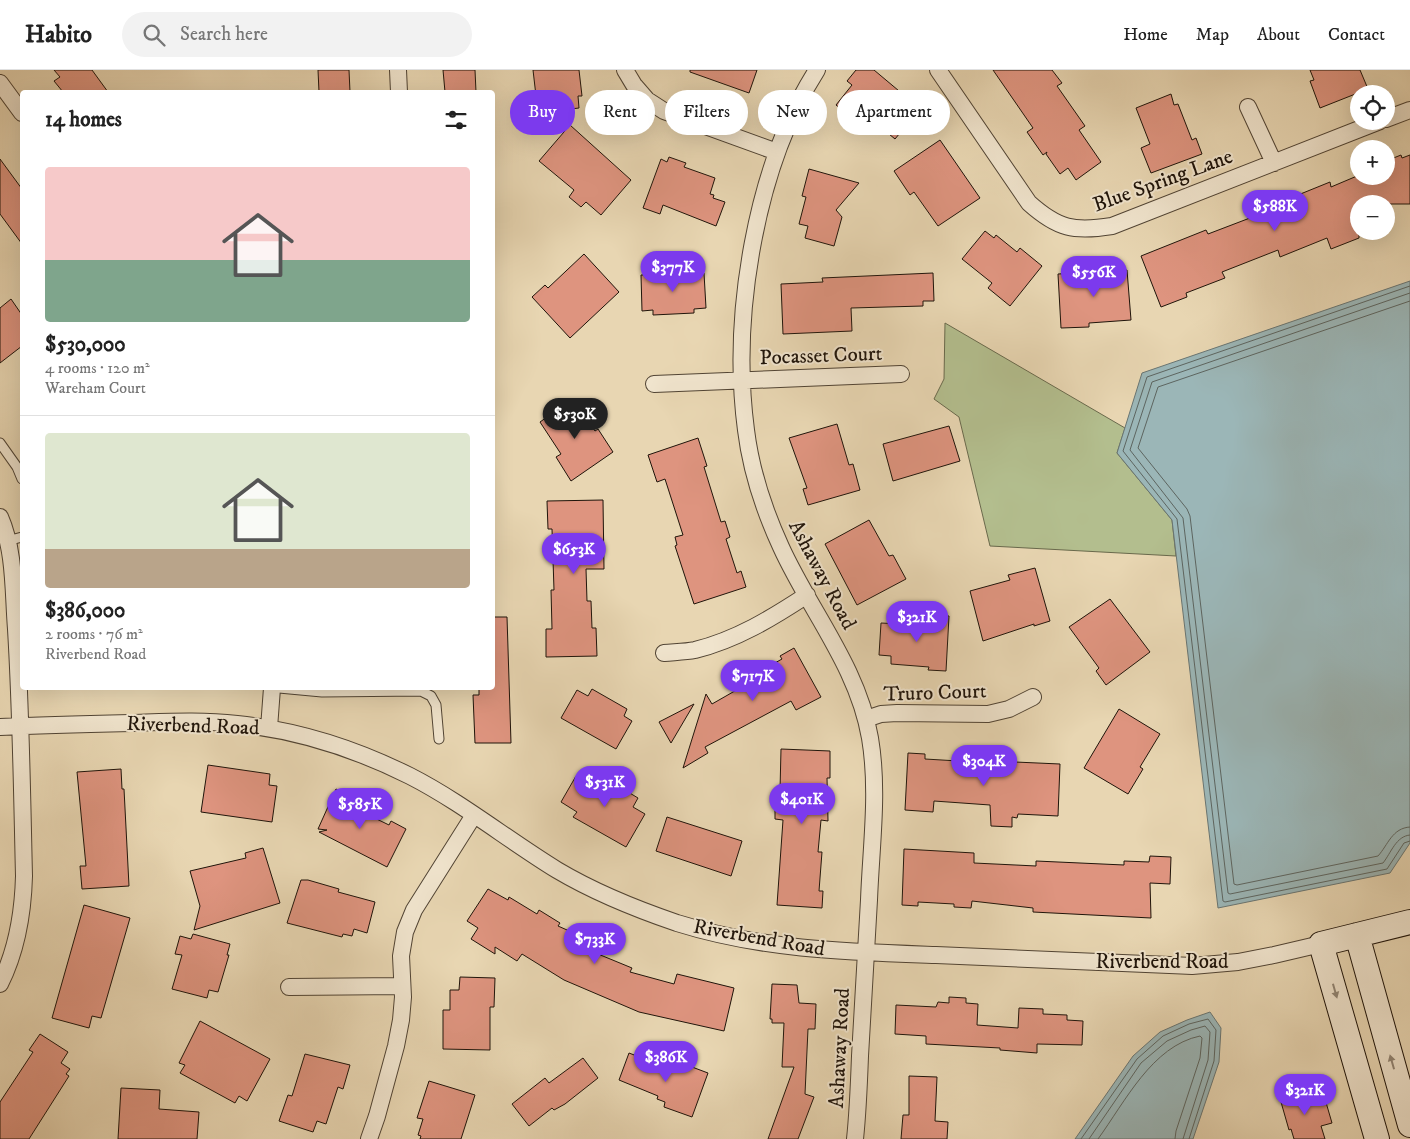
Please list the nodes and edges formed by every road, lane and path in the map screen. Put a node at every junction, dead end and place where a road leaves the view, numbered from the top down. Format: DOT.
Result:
graph roads {
  1 [pos="398,70"];
  2 [pos="625,70"];
  3 [pos="817,70"];
  4 [pos="938,70"];
  5 [pos="0,83"];
  6 [pos="400,90"];
  7 [pos="1248,107"];
  8 [pos="20,109"];
  9 [pos="1410,110"];
  10 [pos="1395,116"];
  11 [pos="1357,130"];
  12 [pos="777,152"];
  13 [pos="1274,163"];
  14 [pos="900,374"];
  15 [pos="742,380"];
  16 [pos="654,384"];
  17 [pos="0,443"];
  18 [pos="20,475"];
  19 [pos="0,517"];
  20 [pos="15,539"];
  21 [pos="807,595"];
  22 [pos="664,653"];
  23 [pos="272,690"];
  24 [pos="300,690"];
  25 [pos="1033,697"];
  26 [pos="866,719"];
  27 [pos="20,726"];
  28 [pos="0,727"];
  29 [pos="269,728"];
  30 [pos="439,739"];
  31 [pos="474,815"];
  32 [pos="1410,922"];
  33 [pos="1357,935"];
  34 [pos="1321,944"];
  35 [pos="866,954"];
  36 [pos="0,984"];
  37 [pos="402,986"];
  38 [pos="289,987"];
  39 [pos="1410,1126"];
  40 [pos="369,1139"];
  41 [pos="855,1139"];
  42 [pos="1377,1139"];
  1 -- 6 [label="street"];
  2 -- 12 [label="street"];
  3 -- 12 [label="street, Ashaway Road"];
  4 -- 13 [label="street, Blue Spring Lane"];
  5 -- 8 [label="street"];
  7 -- 13 [label="street"];
  9 -- 10 [label="street"];
  11 -- 13 [label="street, Blue Spring Lane"];
  12 -- 15 [label="street, Ashaway Road"];
  14 -- 15 [label="street, Pocasset Court"];
  15 -- 16 [label="street, Pocasset Court"];
  15 -- 21 [label="street, Ashaway Road"];
  17 -- 18 [label="lane"];
  19 -- 20 [label="street"];
  20 -- 27 [label="street"];
  21 -- 22 [label="street"];
  21 -- 26 [label="street, Ashaway Road"];
  23 -- 29 [label="street"];
  24 -- 30 [label="lane"];
  25 -- 26 [label="street, Truro Court"];
  26 -- 35 [label="street, Ashaway Road"];
  27 -- 28 [label="street, Riverbend Road"];
  27 -- 29 [label="street, Riverbend Road"];
  27 -- 36 [label="street"];
  29 -- 31 [label="street, Riverbend Road"];
  31 -- 35 [label="street, Riverbend Road"];
  31 -- 37 [label="street"];
  32 -- 33 [label="street, Riverbend Road"];
  33 -- 34 [label="street, Riverbend Road"];
  39 -- 33 [label="street, one-way"];
  34 -- 35 [label="street, Riverbend Road"];
  34 -- 42 [label="street, one-way"];
  35 -- 41 [label="street, Ashaway Road"];
  37 -- 38 [label="street"];
  37 -- 40 [label="street"];
}
